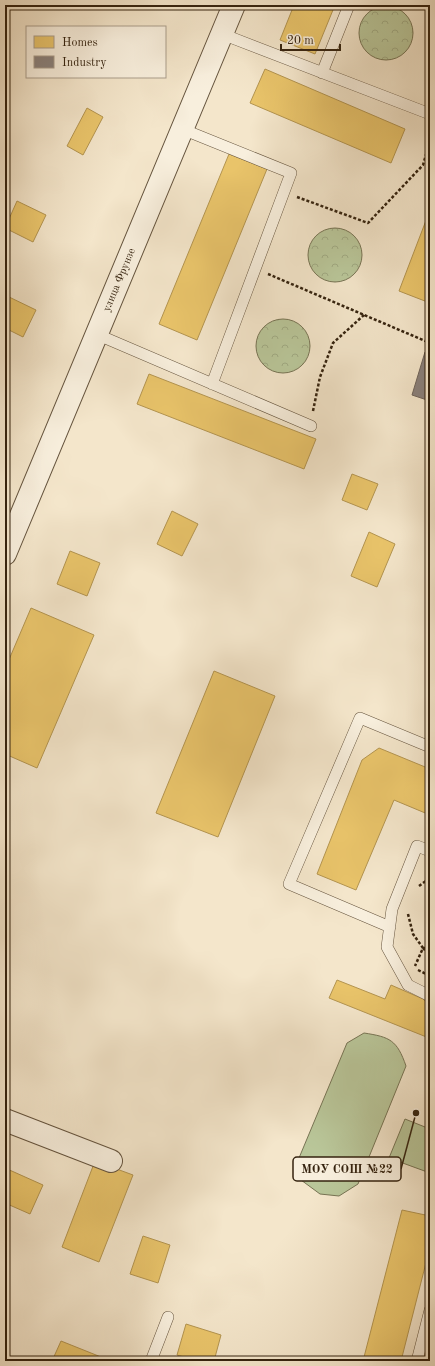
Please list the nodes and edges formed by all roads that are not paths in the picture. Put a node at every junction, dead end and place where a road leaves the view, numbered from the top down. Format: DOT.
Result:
graph roads {
  1 [pos="234,5"];
  2 [pos="349,5"];
  3 [pos="222,34"];
  4 [pos="322,72"];
  5 [pos="430,114"];
  6 [pos="182,129"];
  7 [pos="96,334"];
  8 [pos="212,384"];
  9 [pos="311,426"];
  10 [pos="11,524"];
  11 [pos="5,554"];
  12 [pos="430,747"];
  13 [pos="430,851"];
  14 [pos="390,927"];
  15 [pos="430,996"];
  16 [pos="5,1120"];
  17 [pos="111,1162"];
  18 [pos="430,1310"];
  19 [pos="168,1317"];
  20 [pos="151,1361"];
  21 [pos="417,1361"];
  1 -- 3 [label="street, улица Фрунзе"];
  2 -- 4 [label="lane"];
  3 -- 4 [label="lane"];
  3 -- 6 [label="street, улица Фрунзе"];
  4 -- 5 [label="lane"];
  6 -- 7 [label="street, улица Фрунзе"];
  6 -- 8 [label="lane"];
  7 -- 8 [label="lane"];
  7 -- 10 [label="street, улица Фрунзе"];
  8 -- 9 [label="lane"];
  10 -- 11 [label="street, улица Фрунзе"];
  12 -- 14 [label="lane"];
  13 -- 14 [label="lane"];
  14 -- 15 [label="lane"];
  16 -- 17 [label="street"];
  18 -- 21 [label="lane"];
  19 -- 20 [label="lane"];
}
